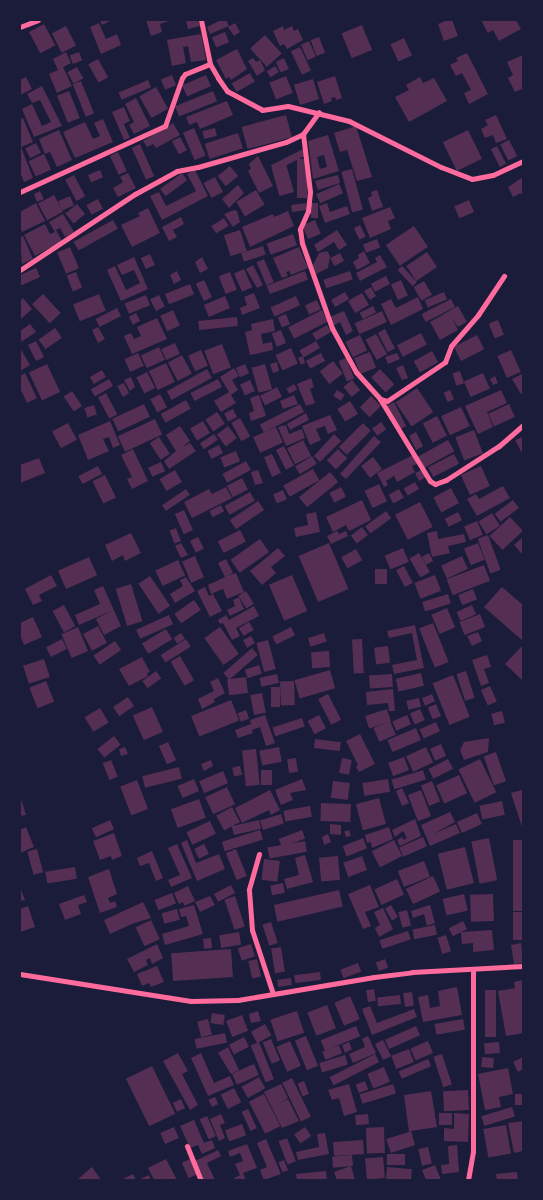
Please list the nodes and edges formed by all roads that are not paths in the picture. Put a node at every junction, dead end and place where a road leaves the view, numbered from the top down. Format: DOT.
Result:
graph roads {
  1 [pos="38,20"];
  2 [pos="201,20"];
  3 [pos="20,27"];
  4 [pos="210,64"];
  5 [pos="319,112"];
  6 [pos="303,134"];
  7 [pos="523,161"];
  8 [pos="20,192"];
  9 [pos="20,270"];
  10 [pos="504,276"];
  11 [pos="380,399"];
  12 [pos="523,425"];
  13 [pos="259,854"];
  14 [pos="523,966"];
  15 [pos="474,969"];
  16 [pos="20,974"];
  17 [pos="273,994"];
  18 [pos="187,1146"];
  19 [pos="201,1180"];
  20 [pos="468,1180"];
  1 -- 3 [label="street"];
  2 -- 4 [label="street"];
  4 -- 5 [label="street"];
  4 -- 8 [label="street"];
  5 -- 6 [label="street"];
  5 -- 7 [label="street"];
  6 -- 9 [label="street"];
  6 -- 11 [label="street"];
  10 -- 11 [label="street"];
  11 -- 12 [label="street"];
  13 -- 17 [label="street"];
  14 -- 15 [label="street"];
  15 -- 17 [label="street"];
  15 -- 20 [label="street"];
  16 -- 17 [label="street"];
  18 -- 19 [label="street"];
}
